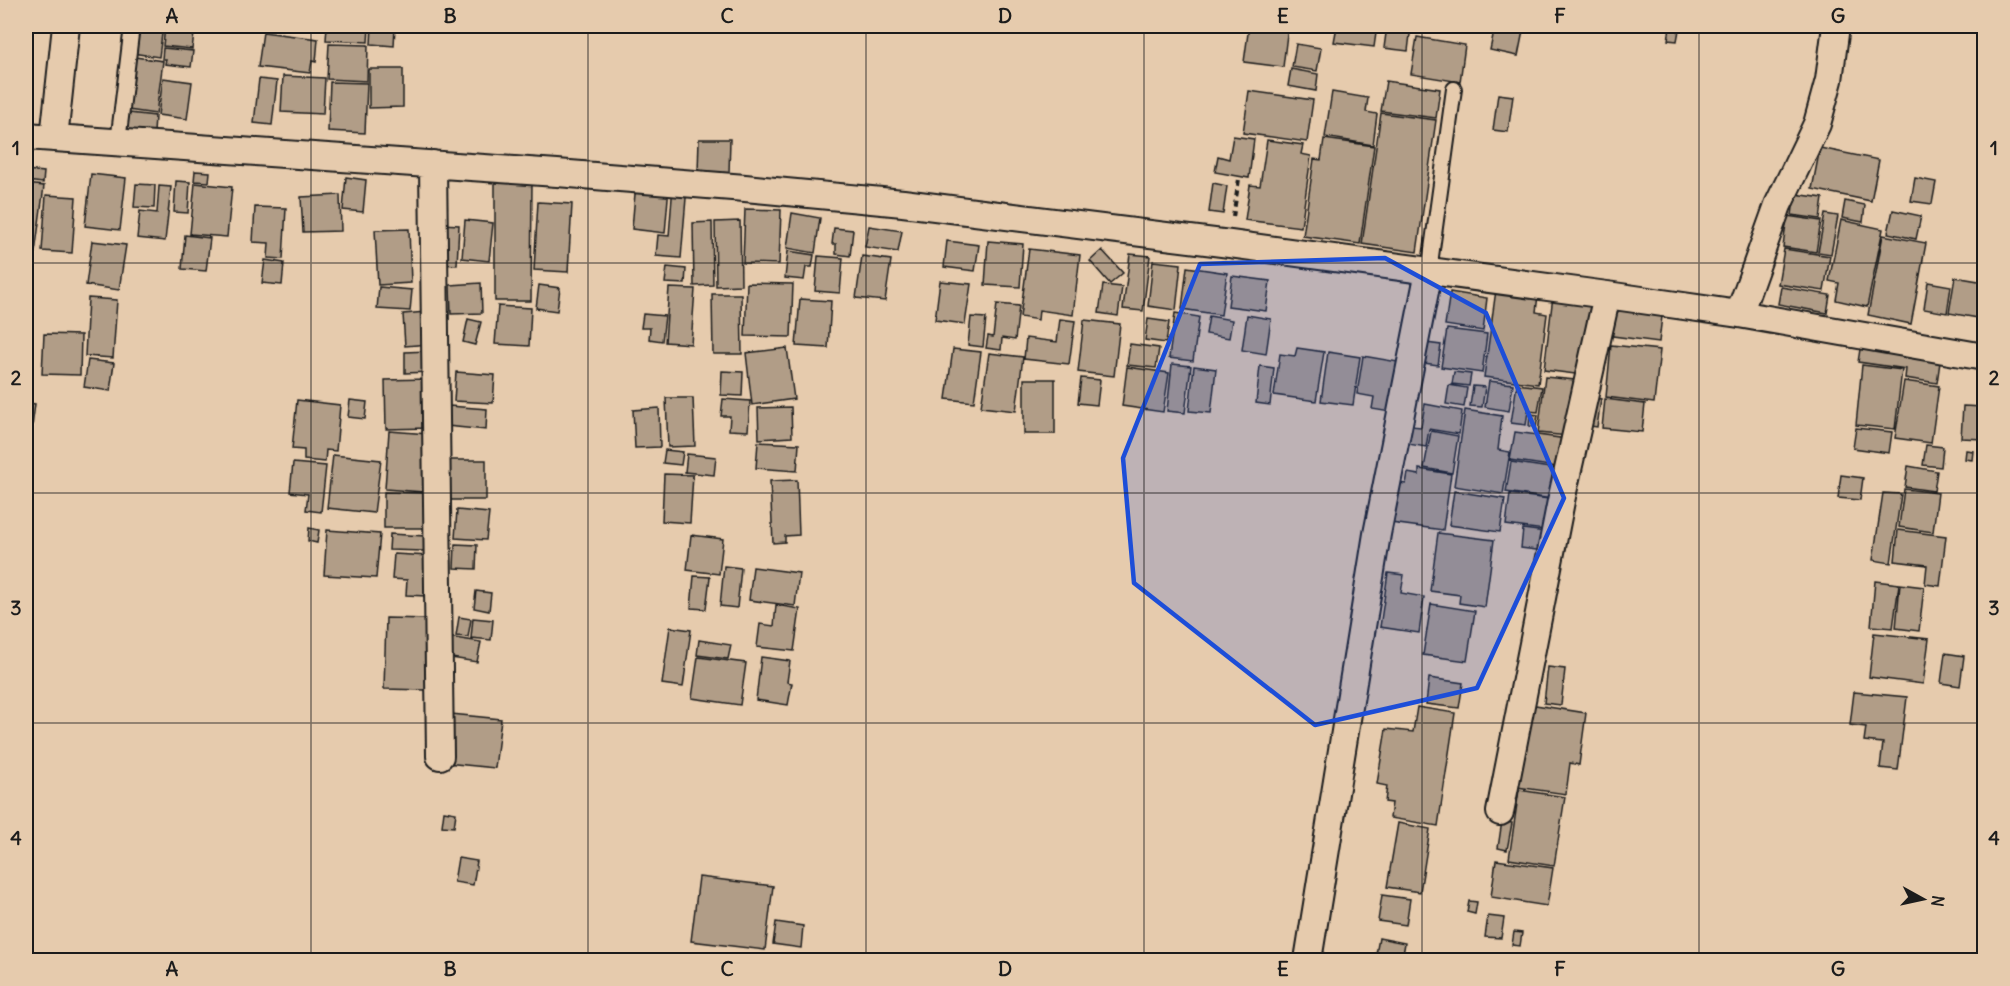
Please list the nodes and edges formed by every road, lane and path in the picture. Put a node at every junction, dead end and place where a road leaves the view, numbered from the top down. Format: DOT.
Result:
graph roads {
  1 [pos="66,26"];
  2 [pos="132,26"];
  3 [pos="1836,26"];
  4 [pos="1454,89"];
  5 [pos="26,136"];
  6 [pos="54,138"];
  7 [pos="118,142"];
  8 [pos="434,164"];
  9 [pos="1239,179"];
  10 [pos="1230,244"];
  11 [pos="1429,271"];
  12 [pos="1607,295"];
  13 [pos="1739,314"];
  14 [pos="1984,357"];
  15 [pos="440,756"];
  16 [pos="1500,813"];
  17 [pos="1308,960"];
  1 -- 6 [label="street"];
  2 -- 7 [label="lane"];
  3 -- 13 [label="street"];
  4 -- 11 [label="lane"];
  5 -- 6 [label="street"];
  6 -- 7 [label="street"];
  7 -- 8 [label="street"];
  8 -- 10 [label="street"];
  8 -- 15 [label="street"];
  9 -- 10 [label="path"];
  10 -- 11 [label="street"];
  11 -- 12 [label="street"];
  11 -- 17 [label="street"];
  12 -- 13 [label="street"];
  12 -- 16 [label="street"];
  13 -- 14 [label="street"];
}
